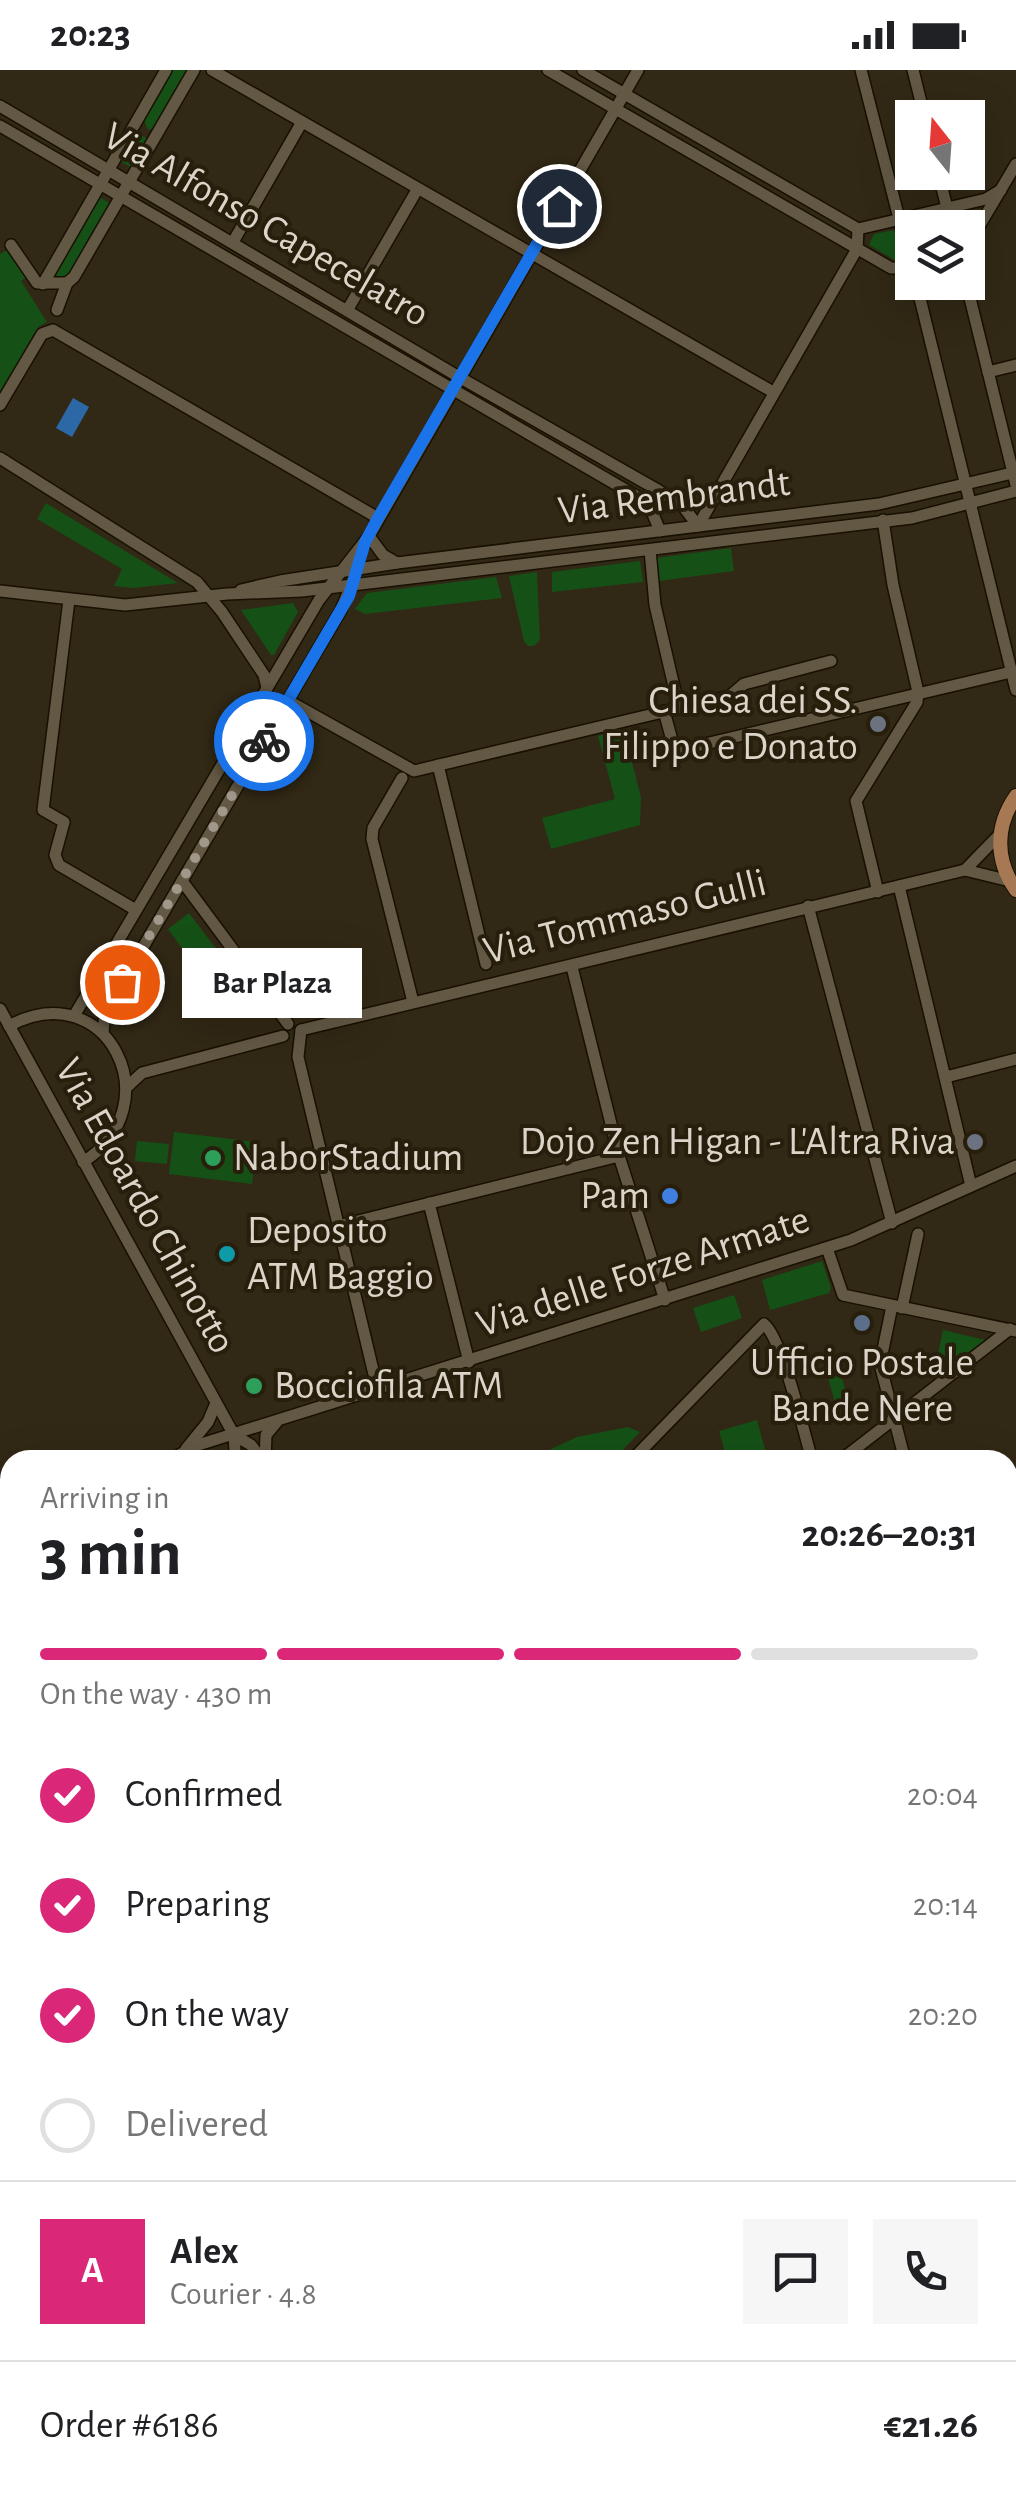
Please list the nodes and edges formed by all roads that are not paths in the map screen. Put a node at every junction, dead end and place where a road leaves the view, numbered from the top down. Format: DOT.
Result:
graph roads {
  1 [pos="166,70"];
  2 [pos="194,70"];
  3 [pos="212,70"];
  4 [pos="548,70"];
  5 [pos="583,70"];
  6 [pos="638,70"];
  7 [pos="861,70"];
  8 [pos="913,70"];
  9 [pos="624,94"];
  10 [pos="920,100"];
  11 [pos="0,106"];
  12 [pos="616,108"];
  13 [pos="302,122"];
  14 [pos="0,126"];
  15 [pos="1016,164"];
  16 [pos="109,170"];
  17 [pos="129,182"];
  18 [pos="100,185"];
  19 [pos="417,190"];
  20 [pos="942,190"];
  21 [pos="1001,190"];
  22 [pos="120,196"];
  23 [pos="947,208"];
  24 [pos="897,210"];
  25 [pos="939,210"];
  26 [pos="985,217"];
  27 [pos="895,221"];
  28 [pos="858,229"];
  29 [pos="233,242"];
  30 [pos="11,246"];
  31 [pos="857,249"];
  32 [pos="531,254"];
  33 [pos="895,270"];
  34 [pos="68,283"];
  35 [pos="43,284"];
  36 [pos="920,300"];
  37 [pos="970,300"];
  38 [pos="348,308"];
  39 [pos="57,310"];
  40 [pos="1016,365"];
  41 [pos="988,372"];
  42 [pos="460,377"];
  43 [pos="452,390"];
  44 [pos="773,392"];
  45 [pos="0,406"];
  46 [pos="0,458"];
  47 [pos="1015,480"];
  48 [pos="964,485"];
  49 [pos="656,489"];
  50 [pos="968,503"];
  51 [pos="682,505"];
  52 [pos="378,518"];
  53 [pos="652,518"];
  54 [pos="883,520"];
  55 [pos="698,526"];
  56 [pos="367,539"];
  57 [pos="650,550"];
  58 [pos="397,563"];
  59 [pos="356,570"];
  60 [pos="344,579"];
  61 [pos="326,589"];
  62 [pos="2,592"];
  63 [pos="227,594"];
  64 [pos="209,596"];
  65 [pos="70,600"];
  66 [pos="832,661"];
  67 [pos="1011,672"];
  68 [pos="267,688"];
  69 [pos="1016,690"];
  70 [pos="918,692"];
  71 [pos="287,700"];
  72 [pos="679,708"];
  73 [pos="664,710"];
  74 [pos="438,765"];
  75 [pos="402,778"];
  76 [pos="1016,796"];
  77 [pos="1000,834"];
  78 [pos="965,870"];
  79 [pos="182,881"];
  80 [pos="899,886"];
  81 [pos="1013,886"];
  82 [pos="878,892"];
  83 [pos="808,906"];
  84 [pos="136,910"];
  85 [pos="486,964"];
  86 [pos="572,966"];
  87 [pos="412,1002"];
  88 [pos="0,1009"];
  89 [pos="74,1016"];
  90 [pos="9,1026"];
  91 [pos="286,1030"];
  92 [pos="103,1034"];
  93 [pos="300,1034"];
  94 [pos="120,1058"];
  95 [pos="1016,1059"];
  96 [pos="142,1073"];
  97 [pos="946,1077"];
  98 [pos="126,1088"];
  99 [pos="619,1156"];
  100 [pos="84,1162"];
  101 [pos="1016,1166"];
  102 [pos="971,1186"];
  103 [pos="430,1203"];
  104 [pos="892,1223"];
  105 [pos="338,1226"];
  106 [pos="918,1234"];
  107 [pos="827,1248"];
  108 [pos="664,1300"];
  109 [pos="897,1307"];
  110 [pos="1013,1330"];
  111 [pos="468,1362"];
  112 [pos="378,1391"];
  113 [pos="216,1404"];
  114 [pos="894,1420"];
  115 [pos="276,1423"];
  116 [pos="234,1434"];
  117 [pos="186,1450"];
  118 [pos="189,1450"];
  119 [pos="235,1450"];
  120 [pos="255,1450"];
  121 [pos="264,1450"];
  122 [pos="641,1450"];
  123 [pos="809,1450"];
  124 [pos="854,1450"];
  125 [pos="902,1450"];
  1 -- 16 [label="street"];
  2 -- 17 [label="street"];
  3 -- 13 [label="street"];
  4 -- 12 [label="street"];
  5 -- 9 [label="street"];
  6 -- 9 [label="street"];
  7 -- 24 [label="street"];
  8 -- 10 [label="street"];
  9 -- 12 [label="street"];
  9 -- 28 [label="street"];
  11 -- 16 [label="street, Via Alfonso Capecelatro"];
  12 -- 31 [label="street"];
  12 -- 32 [label="street"];
  13 -- 19 [label="street"];
  13 -- 29 [label="street"];
  14 -- 18 [label="street, Via Alfonso Capecelatro"];
  15 -- 21 [label="street"];
  16 -- 17 [label="street, Via Alfonso Capecelatro"];
  16 -- 18 [label="street"];
  17 -- 22 [label="street"];
  17 -- 29 [label="street, Via Alfonso Capecelatro"];
  18 -- 22 [label="street, Via Alfonso Capecelatro"];
  18 -- 35 [label="street"];
  19 -- 32 [label="street"];
  19 -- 38 [label="street"];
  20 -- 23 [label="street"];
  21 -- 23 [label="street"];
  21 -- 26 [label="street"];
  22 -- 34 [label="street"];
  22 -- 43 [label="street, Via Alfonso Capecelatro"];
  23 -- 25 [label="street"];
  27 -- 28 [label="street"];
  28 -- 31 [label="street"];
  29 -- 38 [label="street, Via Alfonso Capecelatro"];
  30 -- 35 [label="street"];
  31 -- 33 [label="street"];
  31 -- 44 [label="street"];
  32 -- 42 [label="street"];
  32 -- 44 [label="street"];
  34 -- 35 [label="street"];
  34 -- 39 [label="street"];
  36 -- 48 [label="street"];
  37 -- 41 [label="street"];
  38 -- 42 [label="street, Via Alfonso Capecelatro"];
  40 -- 41 [label="street"];
  41 -- 47 [label="street"];
  42 -- 43 [label="street"];
  42 -- 49 [label="street, Via Alfonso Capecelatro"];
  43 -- 52 [label="street"];
  43 -- 53 [label="street, Via Alfonso Capecelatro"];
  44 -- 55 [label="street"];
  45 -- 52 [label="street"];
  46 -- 64 [label="street"];
  47 -- 48 [label="street, Via Rembrandt"];
  47 -- 50 [label="street, Via Rembrandt"];
  48 -- 50 [label="street"];
  48 -- 55 [label="street, Via Rembrandt"];
  49 -- 51 [label="street, Via Alfonso Capecelatro"];
  49 -- 53 [label="street"];
  50 -- 54 [label="street, Via Rembrandt"];
  50 -- 67 [label="street"];
  51 -- 53 [label="street"];
  51 -- 55 [label="street, Via Alfonso Capecelatro"];
  52 -- 56 [label="street"];
  53 -- 55 [label="street, Via Rembrandt"];
  53 -- 58 [label="street, Via Rembrandt"];
  54 -- 57 [label="street, Via Rembrandt"];
  54 -- 70 [label="street"];
  56 -- 58 [label="street"];
  56 -- 59 [label="street"];
  56 -- 60 [label="street"];
  57 -- 60 [label="street, Via Rembrandt"];
  57 -- 72 [label="street"];
  58 -- 59 [label="street, Via Rembrandt"];
  59 -- 60 [label="street"];
  60 -- 61 [label="street"];
  60 -- 63 [label="street"];
  60 -- 71 [label="street"];
  61 -- 63 [label="street"];
  61 -- 68 [label="street"];
  62 -- 65 [label="street"];
  63 -- 64 [label="street"];
  64 -- 65 [label="street"];
  64 -- 68 [label="street"];
  65 -- 84 [label="street"];
  66 -- 72 [label="street"];
  67 -- 69 [label="street"];
  67 -- 70 [label="street"];
  68 -- 84 [label="street"];
  70 -- 73 [label="street"];
  70 -- 82 [label="street"];
  71 -- 74 [label="street"];
  71 -- 79 [label="street"];
  72 -- 73 [label="street"];
  73 -- 74 [label="street"];
  74 -- 85 [label="street"];
  75 -- 87 [label="street"];
  76 -- 77 [label="main road"];
  77 -- 78 [label="street"];
  77 -- 81 [label="main road"];
  78 -- 80 [label="street, Via Tommaso Gulli"];
  78 -- 81 [label="street, Via Tommaso Gulli"];
  79 -- 91 [label="street"];
  79 -- 92 [label="street"];
  80 -- 82 [label="street, Via Tommaso Gulli"];
  80 -- 97 [label="street"];
  82 -- 83 [label="street, Via Tommaso Gulli"];
  83 -- 86 [label="street, Via Tommaso Gulli"];
  83 -- 104 [label="street"];
  84 -- 89 [label="street"];
  86 -- 87 [label="street, Via Tommaso Gulli"];
  86 -- 99 [label="street"];
  87 -- 93 [label="street, Via Tommaso Gulli"];
  88 -- 90 [label="street, Via Edoardo Chinotto"];
  89 -- 90 [label="street"];
  89 -- 92 [label="street"];
  90 -- 100 [label="street, Via Edoardo Chinotto"];
  91 -- 93 [label="street"];
  91 -- 96 [label="street"];
  92 -- 94 [label="street"];
  93 -- 105 [label="street"];
  94 -- 96 [label="street"];
  94 -- 98 [label="street"];
  95 -- 97 [label="street"];
  96 -- 98 [label="street"];
  97 -- 102 [label="street"];
  98 -- 100 [label="street"];
  99 -- 103 [label="street"];
  99 -- 108 [label="street"];
  100 -- 113 [label="street, Via Edoardo Chinotto"];
  101 -- 102 [label="street, Via delle Forze Armate"];
  102 -- 104 [label="street, Via delle Forze Armate"];
  103 -- 105 [label="street"];
  103 -- 111 [label="street"];
  104 -- 107 [label="street, Via delle Forze Armate"];
  105 -- 112 [label="street"];
  106 -- 109 [label="street"];
  107 -- 108 [label="street, Via delle Forze Armate"];
  107 -- 109 [label="street"];
  108 -- 111 [label="street, Via delle Forze Armate"];
  109 -- 110 [label="street"];
  109 -- 114 [label="street"];
  110 -- 114 [label="street"];
  111 -- 112 [label="street, Via delle Forze Armate"];
  112 -- 115 [label="street, Via delle Forze Armate"];
  113 -- 116 [label="street, Via Edoardo Chinotto"];
  113 -- 117 [label="street"];
  114 -- 124 [label="street"];
  114 -- 125 [label="street"];
  115 -- 116 [label="street, Via delle Forze Armate"];
  115 -- 121 [label="street"];
  116 -- 118 [label="street, Via delle Forze Armate"];
  116 -- 119 [label="street"];
  116 -- 120 [label="street"];
  122 -- 123 [label="street"];
}
